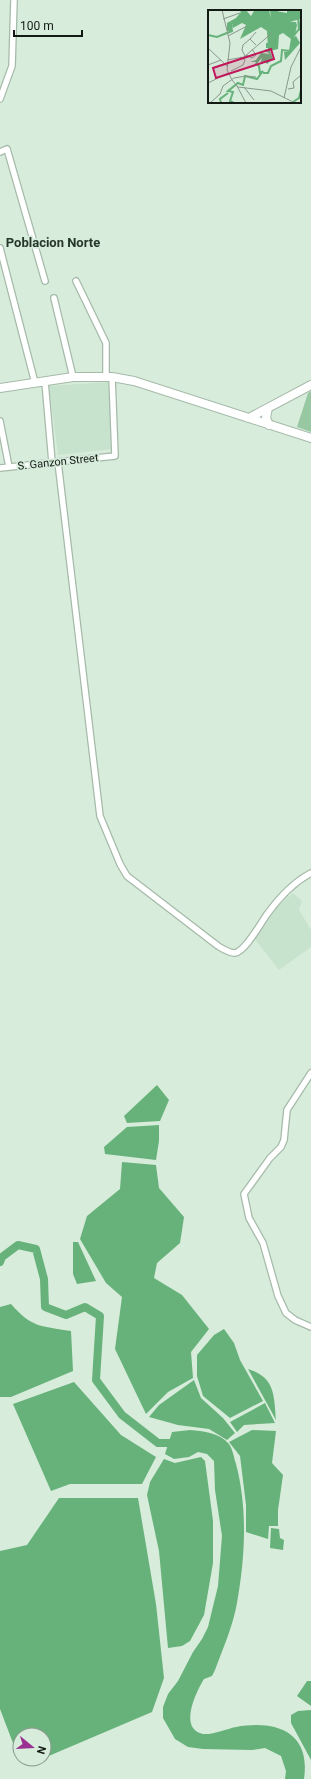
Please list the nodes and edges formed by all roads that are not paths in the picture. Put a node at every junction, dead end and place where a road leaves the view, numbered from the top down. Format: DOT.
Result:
graph roads {
  1 [pos="14,0"];
  2 [pos="0,99"];
  3 [pos="0,152"];
  4 [pos="0,248"];
  5 [pos="45,281"];
  6 [pos="76,281"];
  7 [pos="54,298"];
  8 [pos="73,376"];
  9 [pos="109,377"];
  10 [pos="45,382"];
  11 [pos="35,383"];
  12 [pos="311,385"];
  13 [pos="0,388"];
  14 [pos="268,408"];
  15 [pos="249,418"];
  16 [pos="0,421"];
  17 [pos="269,425"];
  18 [pos="311,438"];
  19 [pos="55,462"];
  20 [pos="9,467"];
  21 [pos="0,468"];
  22 [pos="311,873"];
  23 [pos="311,1073"];
  24 [pos="311,1327"];
  1 -- 2 [label="street"];
  3 -- 5 [label="street"];
  4 -- 11 [label="street"];
  6 -- 9 [label="street"];
  7 -- 8 [label="street"];
  8 -- 9 [label="main road"];
  8 -- 10 [label="main road"];
  9 -- 15 [label="main road"];
  9 -- 19 [label="street, S. Ganzon Street"];
  10 -- 11 [label="main road"];
  10 -- 19 [label="street"];
  11 -- 13 [label="main road"];
  12 -- 14 [label="main road"];
  14 -- 15 [label="main road"];
  14 -- 17 [label="main road"];
  15 -- 17 [label="main road"];
  16 -- 20 [label="street"];
  17 -- 18 [label="main road"];
  19 -- 20 [label="street, S. Ganzon Street"];
  19 -- 22 [label="street"];
  20 -- 21 [label="street, S. Ganzon Street"];
  23 -- 24 [label="street"];
}
